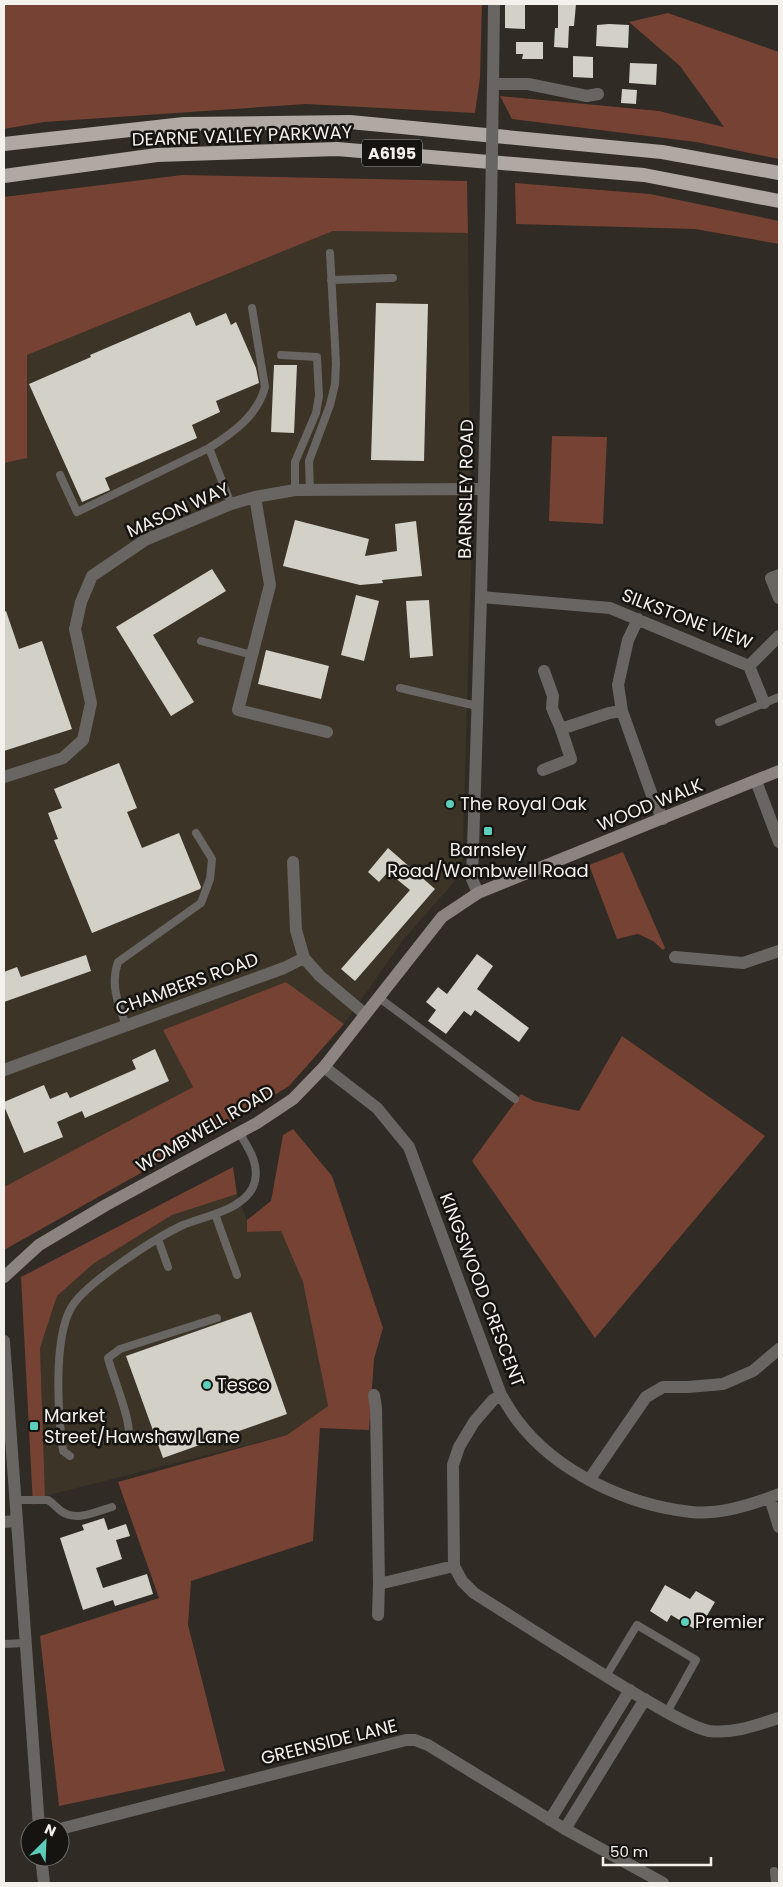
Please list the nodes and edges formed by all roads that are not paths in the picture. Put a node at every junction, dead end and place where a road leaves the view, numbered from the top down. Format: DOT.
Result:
graph roads {
  1 [pos="494,4"];
  2 [pos="492,84"];
  3 [pos="598,94"];
  4 [pos="4,144"];
  5 [pos="779,173"];
  6 [pos="4,176"];
  7 [pos="779,201"];
  8 [pos="330,253"];
  9 [pos="393,278"];
  10 [pos="331,280"];
  11 [pos="252,308"];
  12 [pos="282,355"];
  13 [pos="209,448"];
  14 [pos="60,475"];
  15 [pos="483,489"];
  16 [pos="295,490"];
  17 [pos="310,490"];
  18 [pos="255,497"];
  19 [pos="231,504"];
  20 [pos="779,575"];
  21 [pos="481,597"];
  22 [pos="779,598"];
  23 [pos="638,619"];
  24 [pos="779,636"];
  25 [pos="201,641"];
  26 [pos="252,655"];
  27 [pos="750,666"];
  28 [pos="544,671"];
  29 [pos="400,688"];
  30 [pos="779,697"];
  31 [pos="764,703"];
  32 [pos="477,706"];
  33 [pos="622,711"];
  34 [pos="718,722"];
  35 [pos="561,729"];
  36 [pos="327,732"];
  37 [pos="543,770"];
  38 [pos="779,771"];
  39 [pos="4,777"];
  40 [pos="756,781"];
  41 [pos="663,819"];
  42 [pos="196,833"];
  43 [pos="779,842"];
  44 [pos="293,862"];
  45 [pos="478,893"];
  46 [pos="779,950"];
  47 [pos="675,957"];
  48 [pos="304,958"];
  49 [pos="378,997"];
  50 [pos="365,1014"];
  51 [pos="126,1025"];
  52 [pos="324,1067"];
  53 [pos="4,1070"];
  54 [pos="515,1099"];
  55 [pos="239,1132"];
  56 [pos="215,1214"];
  57 [pos="158,1239"];
  58 [pos="168,1267"];
  59 [pos="237,1275"];
  60 [pos="4,1277"];
  61 [pos="217,1318"];
  62 [pos="4,1340"];
  63 [pos="779,1349"];
  64 [pos="374,1395"];
  65 [pos="501,1395"];
  66 [pos="128,1436"];
  67 [pos="70,1456"];
  68 [pos="589,1480"];
  69 [pos="775,1496"];
  70 [pos="15,1500"];
  71 [pos="112,1507"];
  72 [pos="10,1521"];
  73 [pos="779,1527"];
  74 [pos="454,1566"];
  75 [pos="379,1584"];
  76 [pos="378,1615"];
  77 [pos="25,1643"];
  78 [pos="4,1644"];
  79 [pos="606,1676"];
  80 [pos="630,1690"];
  81 [pos="645,1699"];
  82 [pos="667,1712"];
  83 [pos="779,1718"];
  84 [pos="37,1817"];
  85 [pos="550,1820"];
  86 [pos="70,1826"];
  87 [pos="565,1829"];
  88 [pos="42,1867"];
  89 [pos="774,1870"];
  90 [pos="44,1883"];
  91 [pos="663,1883"];
  92 [pos="775,1883"];
  1 -- 2 [label="street, BARNSLEY ROAD"];
  2 -- 3 [label="street"];
  2 -- 15 [label="street, BARNSLEY ROAD, bridge"];
  4 -- 5 [label="highway, DEARNE VALLEY PARKWAY / A6195"];
  6 -- 7 [label="highway, DEARNE VALLEY PARKWAY / A6195"];
  8 -- 10 [label="lane"];
  9 -- 10 [label="lane"];
  10 -- 17 [label="lane"];
  11 -- 13 [label="lane"];
  12 -- 16 [label="lane"];
  13 -- 14 [label="lane"];
  13 -- 19 [label="lane"];
  15 -- 17 [label="street, MASON WAY"];
  15 -- 21 [label="street, BARNSLEY ROAD"];
  16 -- 17 [label="street, MASON WAY"];
  16 -- 18 [label="street, MASON WAY"];
  18 -- 19 [label="street, MASON WAY"];
  18 -- 26 [label="street"];
  19 -- 39 [label="street, MASON WAY"];
  20 -- 22 [label="street"];
  21 -- 23 [label="street, SILKSTONE VIEW"];
  21 -- 32 [label="street, BARNSLEY ROAD"];
  23 -- 27 [label="street, SILKSTONE VIEW"];
  23 -- 33 [label="street"];
  24 -- 27 [label="street, SILKSTONE VIEW"];
  25 -- 26 [label="lane"];
  26 -- 36 [label="street"];
  27 -- 31 [label="street"];
  28 -- 35 [label="street"];
  29 -- 32 [label="lane"];
  30 -- 31 [label="lane"];
  31 -- 34 [label="lane"];
  32 -- 45 [label="street, BARNSLEY ROAD"];
  33 -- 35 [label="street"];
  33 -- 41 [label="street"];
  35 -- 37 [label="street"];
  38 -- 40 [label="main road, WOOD WALK"];
  40 -- 41 [label="main road, WOOD WALK"];
  40 -- 43 [label="street"];
  41 -- 45 [label="main road, WOOD WALK"];
  42 -- 51 [label="lane"];
  44 -- 48 [label="street"];
  45 -- 49 [label="main road, WOMBWELL ROAD"];
  46 -- 47 [label="street"];
  48 -- 50 [label="street"];
  48 -- 51 [label="street, CHAMBERS ROAD"];
  49 -- 50 [label="main road, WOMBWELL ROAD"];
  49 -- 54 [label="lane"];
  50 -- 52 [label="main road, WOMBWELL ROAD"];
  51 -- 53 [label="street, CHAMBERS ROAD"];
  52 -- 55 [label="main road, WOMBWELL ROAD"];
  52 -- 65 [label="street, KINGSWOOD CRESCENT"];
  55 -- 56 [label="lane"];
  55 -- 60 [label="main road, WOMBWELL ROAD"];
  56 -- 57 [label="lane"];
  56 -- 59 [label="lane"];
  57 -- 58 [label="lane"];
  57 -- 67 [label="lane"];
  61 -- 66 [label="lane"];
  62 -- 70 [label="street"];
  63 -- 68 [label="street"];
  64 -- 75 [label="street"];
  65 -- 68 [label="street, KINGSWOOD CRESCENT"];
  65 -- 74 [label="street"];
  68 -- 69 [label="street, KINGSWOOD CRESCENT"];
  69 -- 73 [label="street"];
  70 -- 71 [label="lane"];
  70 -- 72 [label="street"];
  72 -- 77 [label="street"];
  74 -- 75 [label="street"];
  74 -- 79 [label="street"];
  75 -- 76 [label="street"];
  77 -- 78 [label="lane"];
  77 -- 84 [label="street"];
  79 -- 80 [label="street"];
  79 -- 82 [label="lane"];
  80 -- 81 [label="street"];
  80 -- 85 [label="street"];
  81 -- 82 [label="street"];
  81 -- 87 [label="street"];
  82 -- 83 [label="street"];
  85 -- 86 [label="street, GREENSIDE LANE"];
  85 -- 87 [label="street, GREENSIDE LANE"];
  87 -- 91 [label="street, GREENSIDE LANE"];
  88 -- 90 [label="street"];
  89 -- 92 [label="lane"];
}
